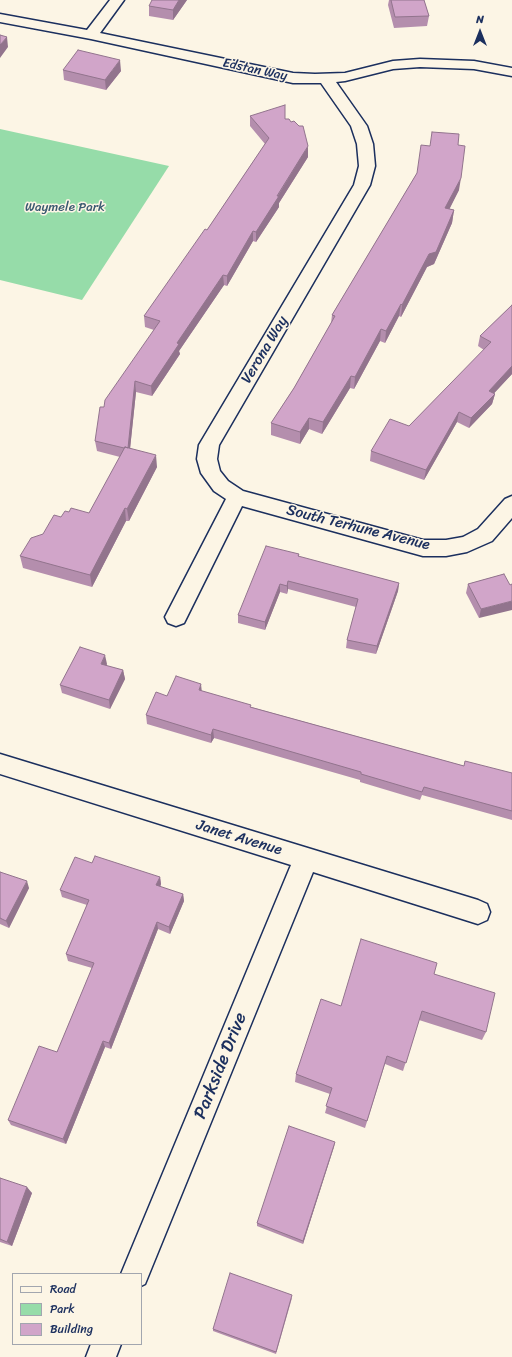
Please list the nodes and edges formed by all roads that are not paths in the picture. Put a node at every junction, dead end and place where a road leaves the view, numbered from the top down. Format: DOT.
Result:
graph roads {
  1 [pos="118,0"];
  2 [pos="0,18"];
  3 [pos="91,35"];
  4 [pos="512,72"];
  5 [pos="326,79"];
  6 [pos="237,496"];
  7 [pos="512,504"];
  8 [pos="176,617"];
  9 [pos="0,764"];
  10 [pos="306,858"];
  11 [pos="478,912"];
  12 [pos="135,1273"];
  13 [pos="106,1345"];
  14 [pos="101,1357"];
  1 -- 3 [label="street"];
  2 -- 3 [label="street, Edstan Way"];
  3 -- 5 [label="street, Edstan Way"];
  4 -- 5 [label="street, Edstan Way"];
  5 -- 6 [label="street, Verona Way"];
  6 -- 7 [label="street, South Terhune Avenue"];
  6 -- 8 [label="street"];
  9 -- 10 [label="street, Janet Avenue"];
  10 -- 11 [label="street, Janet Avenue"];
  10 -- 12 [label="street, Parkside Drive"];
  13 -- 14 [label="street"];
}
